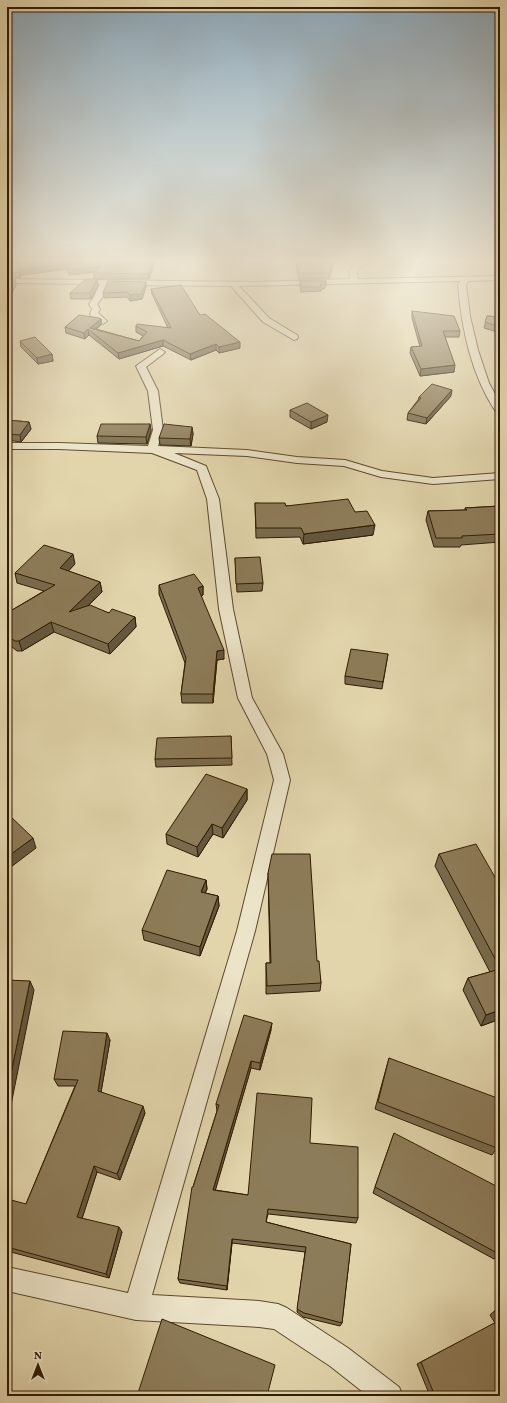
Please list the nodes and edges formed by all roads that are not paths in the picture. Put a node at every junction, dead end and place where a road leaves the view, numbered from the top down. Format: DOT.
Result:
graph roads {
  1 [pos="277,326"];
  2 [pos="467,326"];
  3 [pos="294,337"];
  4 [pos="160,352"];
  5 [pos="500,410"];
  6 [pos="7,446"];
  7 [pos="152,449"];
  8 [pos="500,476"];
  9 [pos="7,1279"];
  10 [pos="136,1307"];
  11 [pos="390,1396"];
  1 -- 3 [label="street"];
  2 -- 5 [label="street"];
  4 -- 7 [label="street"];
  6 -- 7 [label="street"];
  7 -- 8 [label="street"];
  7 -- 10 [label="street"];
  9 -- 10 [label="street"];
  10 -- 11 [label="street"];
}
